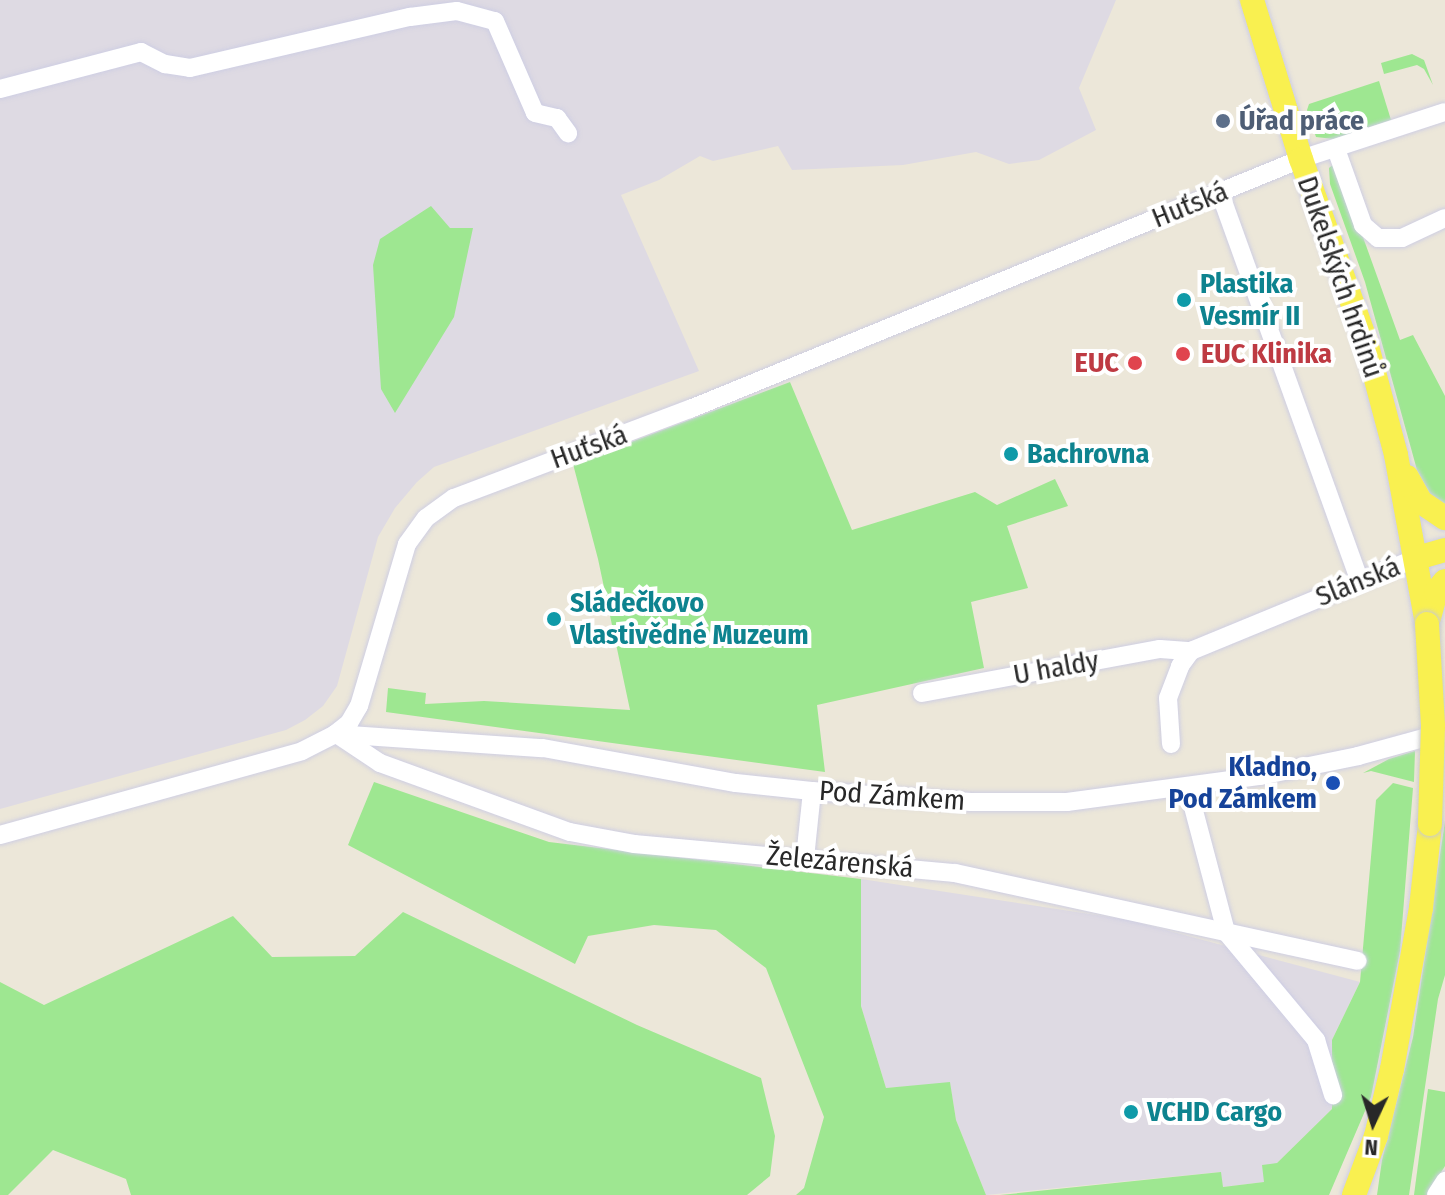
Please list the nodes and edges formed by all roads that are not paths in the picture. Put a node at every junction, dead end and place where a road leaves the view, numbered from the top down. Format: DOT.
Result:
graph roads {
  1 [pos="1252,0"];
  2 [pos="0,89"];
  3 [pos="1445,112"];
  4 [pos="568,133"];
  5 [pos="1336,149"];
  6 [pos="1301,159"];
  7 [pos="1220,193"];
  8 [pos="1445,218"];
  9 [pos="1397,460"];
  10 [pos="1445,518"];
  11 [pos="1445,550"];
  12 [pos="1417,558"];
  13 [pos="1360,581"];
  14 [pos="1445,581"];
  15 [pos="1427,624"];
  16 [pos="1191,651"];
  17 [pos="922,693"];
  18 [pos="1445,732"];
  19 [pos="335,734"];
  20 [pos="1171,744"];
  21 [pos="1188,788"];
  22 [pos="812,791"];
  23 [pos="0,835"];
  24 [pos="805,858"];
  25 [pos="1226,932"];
  26 [pos="1357,961"];
  27 [pos="1333,1095"];
  28 [pos="1445,1181"];
  29 [pos="1354,1195"];
  30 [pos="1436,1195"];
  1 -- 6 [label="main road, Dukelských hrdinů"];
  2 -- 4 [label="street"];
  3 -- 5 [label="street, Huťská"];
  5 -- 6 [label="street, Huťská"];
  5 -- 8 [label="street"];
  6 -- 7 [label="street, Huťská"];
  6 -- 9 [label="main road, Dukelských hrdinů"];
  7 -- 13 [label="street"];
  7 -- 19 [label="street, Huťská"];
  9 -- 10 [label="main road"];
  9 -- 12 [label="main road, Dukelských hrdinů"];
  11 -- 12 [label="main road"];
  12 -- 13 [label="street, Slánská"];
  12 -- 15 [label="main road, Slánská"];
  13 -- 16 [label="street, Slánská"];
  14 -- 15 [label="main road"];
  15 -- 29 [label="main road, Slánská, bridge"];
  16 -- 17 [label="street, U haldy"];
  16 -- 20 [label="street"];
  18 -- 21 [label="street, Pod Zámkem"];
  19 -- 22 [label="street, Pod Zámkem"];
  19 -- 23 [label="street, Huťská"];
  19 -- 24 [label="street, Železárenská"];
  21 -- 22 [label="street, Pod Zámkem"];
  21 -- 25 [label="street"];
  22 -- 24 [label="street"];
  24 -- 25 [label="street, Železárenská"];
  25 -- 26 [label="street, Železárenská"];
  25 -- 27 [label="street"];
  28 -- 30 [label="street"];
}
